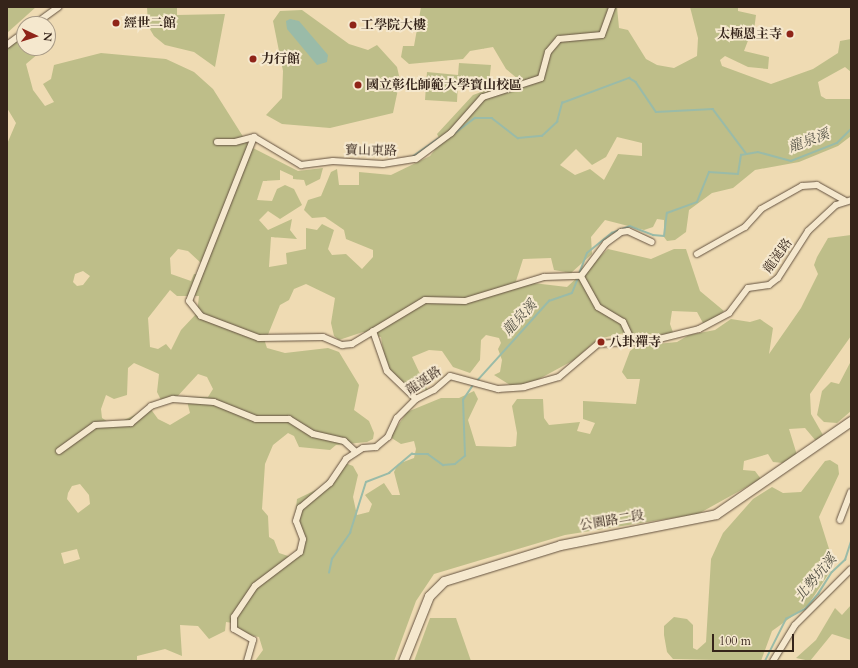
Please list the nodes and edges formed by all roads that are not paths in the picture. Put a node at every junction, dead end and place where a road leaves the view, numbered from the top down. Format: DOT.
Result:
graph roads {
  1 [pos="58,7"];
  2 [pos="612,7"];
  3 [pos="45,16"];
  4 [pos="16,38"];
  5 [pos="7,45"];
  6 [pos="254,137"];
  7 [pos="217,142"];
  8 [pos="848,200"];
  9 [pos="652,242"];
  10 [pos="698,254"];
  11 [pos="581,276"];
  12 [pos="373,331"];
  13 [pos="632,341"];
  14 [pos="416,399"];
  15 [pos="851,421"];
  16 [pos="59,451"];
  17 [pos="356,452"];
  18 [pos="851,492"];
  19 [pos="840,520"];
  20 [pos="851,569"];
  21 [pos="247,661"];
  22 [pos="403,661"];
  23 [pos="773,661"];
  1 -- 3 [label="street"];
  2 -- 6 [label="street, 寶山東路"];
  4 -- 5 [label="street"];
  6 -- 7 [label="street"];
  6 -- 12 [label="street"];
  8 -- 10 [label="street"];
  8 -- 13 [label="street, 龍涎路"];
  9 -- 11 [label="street"];
  11 -- 12 [label="street"];
  11 -- 13 [label="street"];
  12 -- 14 [label="street"];
  13 -- 14 [label="street, 龍涎路"];
  14 -- 17 [label="street, 龍涎路"];
  15 -- 22 [label="main road, 公園路二段"];
  16 -- 17 [label="street"];
  17 -- 21 [label="street, 龍涎路"];
  18 -- 19 [label="street"];
  20 -- 23 [label="street"];
}
